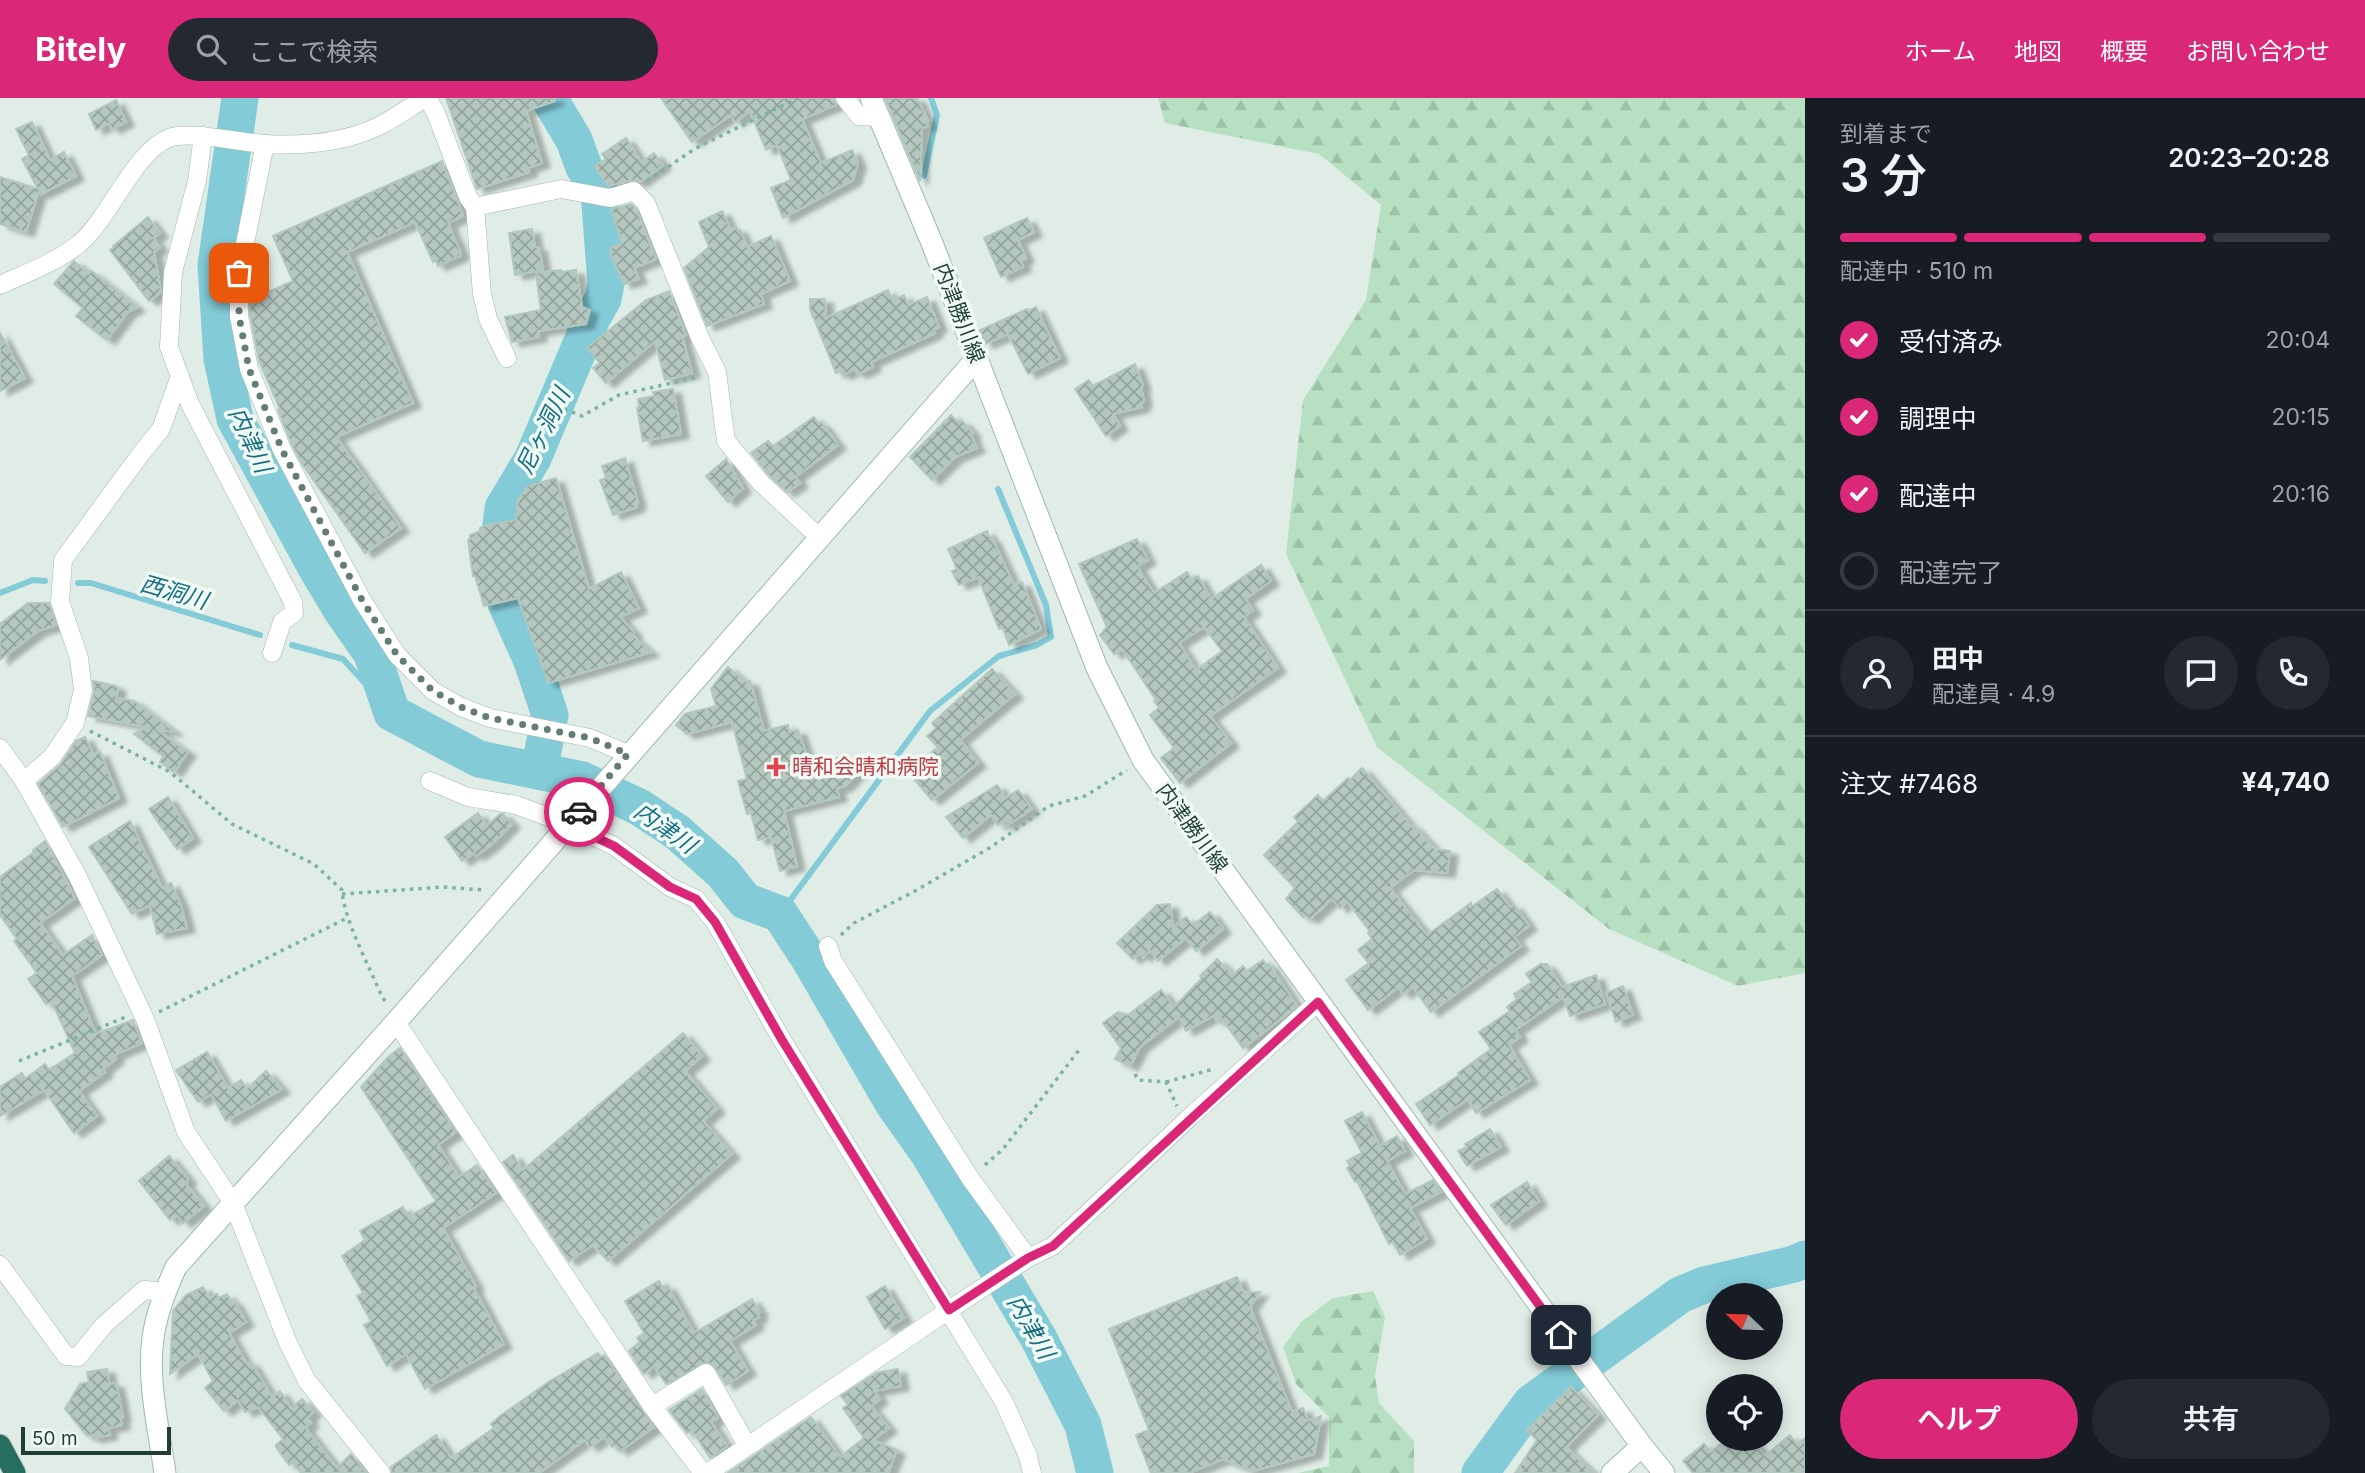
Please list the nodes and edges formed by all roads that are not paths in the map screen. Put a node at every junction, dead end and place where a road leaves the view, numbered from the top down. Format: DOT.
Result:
graph roads {
  1 [pos="426,98"];
  2 [pos="845,98"];
  3 [pos="874,107"];
  4 [pos="203,136"];
  5 [pos="265,144"];
  6 [pos="475,207"];
  7 [pos="0,285"];
  8 [pos="507,358"];
  9 [pos="977,358"];
  10 [pos="180,376"];
  11 [pos="820,537"];
  12 [pos="272,653"];
  13 [pos="0,748"];
  14 [pos="628,754"];
  15 [pos="430,780"];
  16 [pos="24,781"];
  17 [pos="568,824"];
  18 [pos="828,946"];
  19 [pos="1318,1002"];
  20 [pos="398,1020"];
  21 [pos="233,1203"];
  22 [pos="1028,1258"];
  23 [pos="0,1265"];
  24 [pos="164,1293"];
  25 [pos="949,1310"];
  26 [pos="652,1406"];
  27 [pos="0,1445"];
  28 [pos="747,1446"];
  29 [pos="1642,1446"];
  30 [pos="15,1473"];
  31 [pos="165,1473"];
  32 [pos="381,1473"];
  33 [pos="706,1473"];
  34 [pos="1032,1473"];
  35 [pos="1612,1473"];
  36 [pos="1664,1473"];
  1 -- 5 [label="street"];
  1 -- 6 [label="street"];
  2 -- 3 [label="street"];
  3 -- 9 [label="main road, 内津勝川線"];
  4 -- 5 [label="street"];
  4 -- 7 [label="street"];
  4 -- 10 [label="street"];
  5 -- 14 [label="street"];
  6 -- 8 [label="street"];
  6 -- 11 [label="street"];
  9 -- 11 [label="main road"];
  9 -- 19 [label="main road, 内津勝川線"];
  10 -- 12 [label="street"];
  10 -- 16 [label="street"];
  11 -- 14 [label="main road"];
  13 -- 16 [label="street"];
  14 -- 17 [label="main road"];
  15 -- 17 [label="street"];
  16 -- 21 [label="street"];
  17 -- 20 [label="main road"];
  17 -- 25 [label="street"];
  18 -- 22 [label="street"];
  19 -- 22 [label="street"];
  19 -- 29 [label="main road, 内津勝川線"];
  20 -- 21 [label="main road"];
  20 -- 26 [label="street"];
  21 -- 24 [label="main road"];
  21 -- 32 [label="street"];
  22 -- 25 [label="street"];
  23 -- 24 [label="street"];
  24 -- 31 [label="main road"];
  25 -- 28 [label="street"];
  25 -- 34 [label="street"];
  26 -- 28 [label="street"];
  26 -- 33 [label="street"];
  27 -- 30 [label="highway"];
  28 -- 33 [label="street"];
  29 -- 35 [label="main road"];
  29 -- 36 [label="main road, 内津勝川線"];
}
